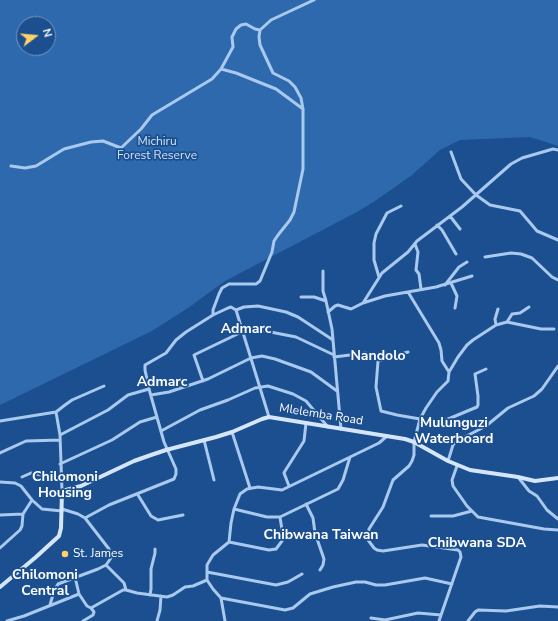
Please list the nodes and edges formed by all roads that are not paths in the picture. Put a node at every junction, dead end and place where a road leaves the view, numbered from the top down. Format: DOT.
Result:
graph roads {
  1 [pos="314,0"];
  2 [pos="260,30"];
  3 [pos="221,69"];
  4 [pos="303,109"];
  5 [pos="558,150"];
  6 [pos="451,152"];
  7 [pos="11,166"];
  8 [pos="476,195"];
  9 [pos="401,206"];
  10 [pos="450,216"];
  11 [pos="437,226"];
  12 [pos="460,229"];
  13 [pos="558,240"];
  14 [pos="415,244"];
  15 [pos="456,254"];
  16 [pos="485,257"];
  17 [pos="467,262"];
  18 [pos="323,271"];
  19 [pos="472,276"];
  20 [pos="379,277"];
  21 [pos="558,280"];
  22 [pos="452,283"];
  23 [pos="444,285"];
  24 [pos="421,289"];
  25 [pos="408,292"];
  26 [pos="301,297"];
  27 [pos="326,301"];
  28 [pos="363,303"];
  29 [pos="529,306"];
  30 [pos="455,308"];
  31 [pos="498,309"];
  32 [pos="236,310"];
  33 [pos="328,312"];
  34 [pos="213,315"];
  35 [pos="507,322"];
  36 [pos="496,325"];
  37 [pos="554,330"];
  38 [pos="242,332"];
  39 [pos="333,340"];
  40 [pos="408,352"];
  41 [pos="334,356"];
  42 [pos="251,358"];
  43 [pos="378,361"];
  44 [pos="558,366"];
  45 [pos="486,369"];
  46 [pos="449,372"];
  47 [pos="203,381"];
  48 [pos="104,386"];
  49 [pos="260,386"];
  50 [pos="149,389"];
  51 [pos="337,391"];
  52 [pos="151,395"];
  53 [pos="56,412"];
  54 [pos="268,417"];
  55 [pos="157,418"];
  56 [pos="420,418"];
  57 [pos="0,421"];
  58 [pos="306,423"];
  59 [pos="419,423"];
  60 [pos="328,427"];
  61 [pos="341,429"];
  62 [pos="161,431"];
  63 [pos="232,432"];
  64 [pos="60,435"];
  65 [pos="387,436"];
  66 [pos="60,440"];
  67 [pos="204,440"];
  68 [pos="414,442"];
  69 [pos="166,450"];
  70 [pos="0,452"];
  71 [pos="350,457"];
  72 [pos="448,461"];
  73 [pos="60,464"];
  74 [pos="457,466"];
  75 [pos="22,477"];
  76 [pos="518,477"];
  77 [pos="558,478"];
  78 [pos="61,479"];
  79 [pos="214,480"];
  80 [pos="0,482"];
  81 [pos="289,486"];
  82 [pos="250,488"];
  83 [pos="62,491"];
  84 [pos="138,495"];
  85 [pos="32,500"];
  86 [pos="306,504"];
  87 [pos="62,510"];
  88 [pos="234,510"];
  89 [pos="472,511"];
  90 [pos="23,514"];
  91 [pos="0,515"];
  92 [pos="183,515"];
  93 [pos="431,516"];
  94 [pos="280,517"];
  95 [pos="85,518"];
  96 [pos="558,519"];
  97 [pos="558,530"];
  98 [pos="229,542"];
  99 [pos="0,548"];
  100 [pos="155,549"];
  101 [pos="106,565"];
  102 [pos="320,570"];
  103 [pos="206,572"];
  104 [pos="302,574"];
  105 [pos="75,577"];
  106 [pos="207,580"];
  107 [pos="452,584"];
  108 [pos="0,587"];
  109 [pos="126,590"];
  110 [pos="79,594"];
  111 [pos="150,595"];
  112 [pos="161,596"];
  113 [pos="221,598"];
  114 [pos="50,605"];
  115 [pos="558,607"];
  116 [pos="91,608"];
  117 [pos="441,615"];
  118 [pos="21,617"];
  119 [pos="371,618"];
  120 [pos="7,621"];
  121 [pos="24,621"];
  122 [pos="83,621"];
  123 [pos="157,621"];
  124 [pos="225,621"];
  125 [pos="439,621"];
  126 [pos="468,621"];
  1 -- 2 [label="street"];
  2 -- 3 [label="street"];
  2 -- 4 [label="street"];
  3 -- 4 [label="street"];
  3 -- 7 [label="street"];
  4 -- 34 [label="street"];
  5 -- 8 [label="street"];
  6 -- 8 [label="street"];
  8 -- 10 [label="street"];
  8 -- 13 [label="street"];
  9 -- 20 [label="street"];
  10 -- 11 [label="street"];
  10 -- 12 [label="street"];
  11 -- 14 [label="street"];
  11 -- 15 [label="street"];
  14 -- 20 [label="street"];
  14 -- 24 [label="street"];
  16 -- 21 [label="street"];
  17 -- 23 [label="street"];
  18 -- 27 [label="street"];
  19 -- 22 [label="street"];
  20 -- 28 [label="street"];
  22 -- 23 [label="street"];
  22 -- 30 [label="street"];
  23 -- 24 [label="street"];
  24 -- 25 [label="street"];
  25 -- 28 [label="street"];
  25 -- 46 [label="street"];
  26 -- 27 [label="street"];
  27 -- 33 [label="street"];
  28 -- 33 [label="street"];
  29 -- 35 [label="street"];
  31 -- 36 [label="street"];
  32 -- 34 [label="street"];
  32 -- 38 [label="street"];
  32 -- 39 [label="street"];
  33 -- 39 [label="street"];
  34 -- 50 [label="street"];
  35 -- 36 [label="street"];
  35 -- 37 [label="street"];
  36 -- 46 [label="street"];
  38 -- 41 [label="street"];
  38 -- 42 [label="street"];
  38 -- 47 [label="street"];
  39 -- 41 [label="street"];
  40 -- 43 [label="street"];
  41 -- 43 [label="street"];
  41 -- 51 [label="street"];
  42 -- 47 [label="street"];
  42 -- 49 [label="street"];
  42 -- 51 [label="street"];
  43 -- 56 [label="street"];
  44 -- 72 [label="street"];
  45 -- 59 [label="street"];
  46 -- 56 [label="street"];
  47 -- 52 [label="street"];
  48 -- 53 [label="street"];
  49 -- 54 [label="street"];
  49 -- 60 [label="street"];
  49 -- 62 [label="street"];
  50 -- 52 [label="street"];
  50 -- 64 [label="street"];
  51 -- 61 [label="street"];
  52 -- 55 [label="street"];
  53 -- 57 [label="street"];
  53 -- 64 [label="street"];
  54 -- 58 [label="street, Mlelemba Road"];
  54 -- 63 [label="street, Mlelemba Road"];
  55 -- 62 [label="street"];
  55 -- 73 [label="street"];
  56 -- 59 [label="street"];
  58 -- 60 [label="street, Mlelemba Road"];
  58 -- 81 [label="street"];
  59 -- 68 [label="street"];
  60 -- 61 [label="street, Mlelemba Road"];
  61 -- 65 [label="street, Mlelemba Road"];
  62 -- 69 [label="street"];
  63 -- 67 [label="street, Mlelemba Road"];
  63 -- 82 [label="street"];
  64 -- 66 [label="street"];
  65 -- 68 [label="street, Mlelemba Road"];
  65 -- 71 [label="street"];
  66 -- 70 [label="street"];
  66 -- 73 [label="street"];
  67 -- 69 [label="street, Mlelemba Road"];
  67 -- 79 [label="street"];
  68 -- 72 [label="street, Mlelemba Road"];
  68 -- 107 [label="street"];
  69 -- 83 [label="street, Mlelemba Road"];
  69 -- 84 [label="street"];
  71 -- 81 [label="street"];
  71 -- 86 [label="street"];
  72 -- 74 [label="street, Mlelemba Road"];
  73 -- 78 [label="street"];
  74 -- 76 [label="street, Mlelemba Road"];
  74 -- 89 [label="street"];
  75 -- 78 [label="street"];
  76 -- 77 [label="street, Mlelemba Road"];
  76 -- 96 [label="street"];
  78 -- 83 [label="street"];
  80 -- 85 [label="street"];
  81 -- 82 [label="street"];
  82 -- 88 [label="street"];
  83 -- 87 [label="street"];
  84 -- 92 [label="street"];
  84 -- 95 [label="street"];
  85 -- 87 [label="street"];
  85 -- 90 [label="street"];
  86 -- 94 [label="street"];
  86 -- 102 [label="street"];
  87 -- 95 [label="street"];
  87 -- 108 [label="street"];
  88 -- 94 [label="street"];
  88 -- 98 [label="street"];
  89 -- 93 [label="street"];
  89 -- 97 [label="street"];
  90 -- 91 [label="street"];
  90 -- 99 [label="street"];
  94 -- 98 [label="street"];
  95 -- 101 [label="street"];
  98 -- 103 [label="street"];
  100 -- 111 [label="street"];
  101 -- 105 [label="street"];
  101 -- 109 [label="street"];
  103 -- 104 [label="street"];
  103 -- 106 [label="street"];
  105 -- 110 [label="street"];
  105 -- 114 [label="street"];
  106 -- 112 [label="street"];
  106 -- 113 [label="street"];
  107 -- 113 [label="street"];
  107 -- 117 [label="street"];
  109 -- 111 [label="street"];
  109 -- 116 [label="street"];
  110 -- 114 [label="street"];
  110 -- 116 [label="street"];
  111 -- 112 [label="street"];
  112 -- 123 [label="street"];
  113 -- 124 [label="street"];
  114 -- 118 [label="street"];
  115 -- 126 [label="street"];
  116 -- 122 [label="street"];
  117 -- 119 [label="street"];
  117 -- 125 [label="street"];
  118 -- 120 [label="street"];
  118 -- 121 [label="street"];
}
